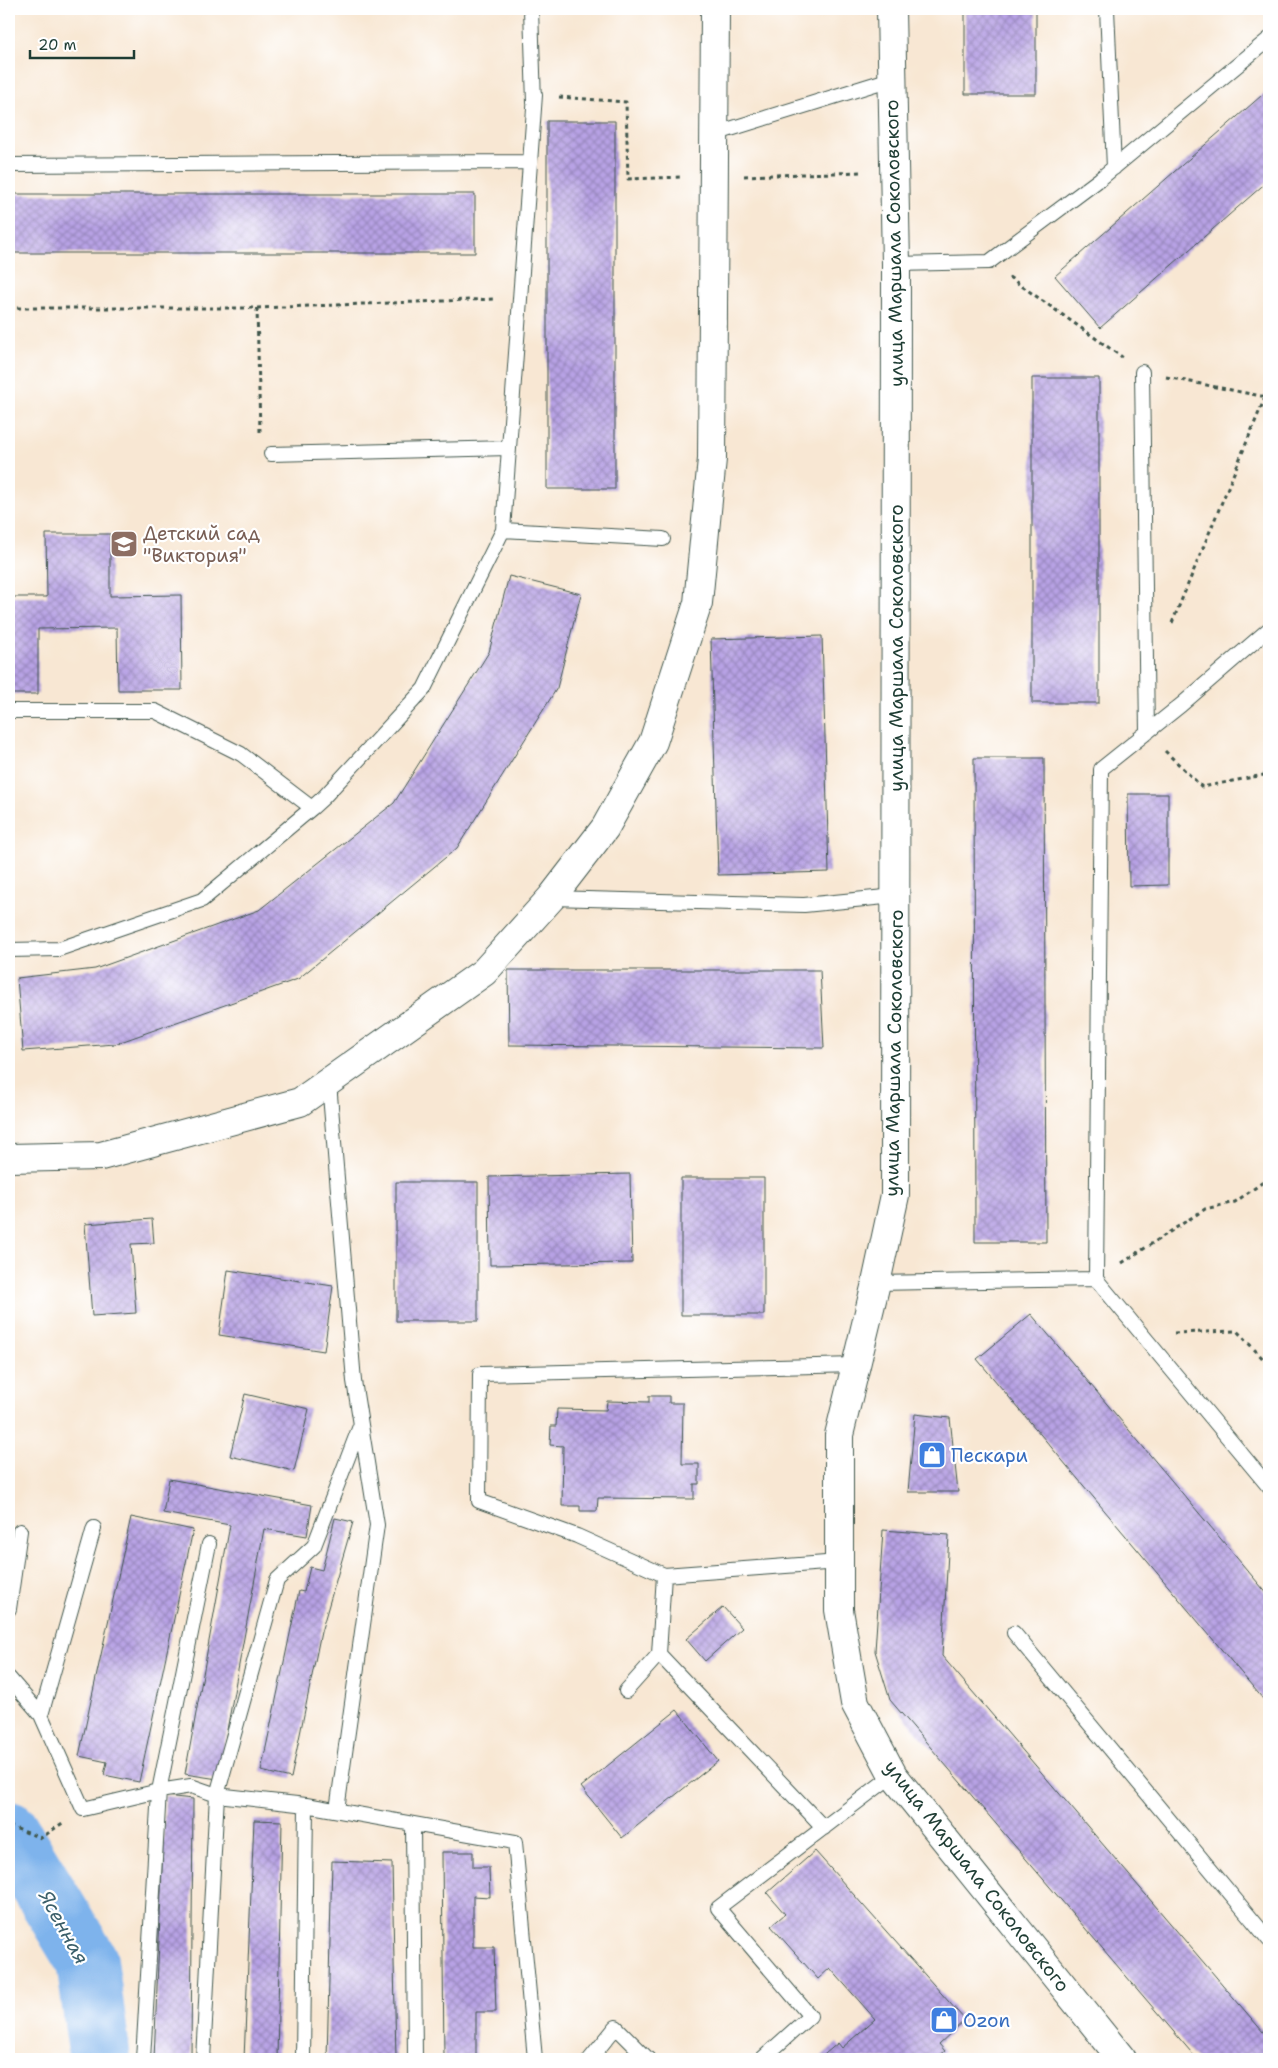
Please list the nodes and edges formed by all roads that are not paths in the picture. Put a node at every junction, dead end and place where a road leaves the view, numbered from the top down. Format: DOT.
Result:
graph roads {
  1 [pos="531,9"];
  2 [pos="715,9"];
  3 [pos="891,9"];
  4 [pos="1107,9"];
  5 [pos="1269,39"];
  6 [pos="891,78"];
  7 [pos="714,134"];
  8 [pos="530,162"];
  9 [pos="9,165"];
  10 [pos="1114,168"];
  11 [pos="896,264"];
  12 [pos="1142,372"];
  13 [pos="509,448"];
  14 [pos="271,454"];
  15 [pos="503,530"];
  16 [pos="663,540"];
  17 [pos="1269,629"];
  18 [pos="9,711"];
  19 [pos="1147,732"];
  20 [pos="312,808"];
  21 [pos="895,896"];
  22 [pos="551,898"];
  23 [pos="9,950"];
  24 [pos="329,1083"];
  25 [pos="9,1158"];
  26 [pos="1096,1279"];
  27 [pos="876,1283"];
  28 [pos="856,1365"];
  29 [pos="360,1424"];
  30 [pos="1269,1487"];
  31 [pos="94,1528"];
  32 [pos="20,1531"];
  33 [pos="209,1544"];
  34 [pos="839,1562"];
  35 [pos="664,1575"];
  36 [pos="9,1609"];
  37 [pos="1014,1633"];
  38 [pos="659,1654"];
  39 [pos="9,1678"];
  40 [pos="626,1691"];
  41 [pos="41,1715"];
  42 [pos="893,1775"];
  43 [pos="159,1791"];
  44 [pos="217,1795"];
  45 [pos="306,1805"];
  46 [pos="336,1810"];
  47 [pos="414,1824"];
  48 [pos="824,1828"];
  49 [pos="1269,1940"];
  50 [pos="143,2059"];
  51 [pos="203,2059"];
  52 [pos="303,2059"];
  53 [pos="416,2059"];
  54 [pos="535,2059"];
  55 [pos="590,2059"];
  56 [pos="648,2059"];
  57 [pos="762,2059"];
  58 [pos="1122,2059"];
  1 -- 8 [label="lane"];
  2 -- 7 [label="street"];
  3 -- 6 [label="street, улица Маршала Соколовского"];
  4 -- 10 [label="lane"];
  5 -- 10 [label="lane"];
  6 -- 7 [label="lane"];
  6 -- 11 [label="street, улица Маршала Соколовского"];
  7 -- 22 [label="street"];
  8 -- 9 [label="lane"];
  8 -- 13 [label="lane"];
  10 -- 11 [label="lane"];
  11 -- 21 [label="street, улица Маршала Соколовского"];
  12 -- 19 [label="lane"];
  13 -- 14 [label="lane"];
  13 -- 15 [label="lane"];
  15 -- 16 [label="lane"];
  15 -- 20 [label="lane"];
  17 -- 19 [label="lane"];
  18 -- 20 [label="lane"];
  19 -- 26 [label="lane"];
  20 -- 23 [label="lane"];
  21 -- 22 [label="lane"];
  21 -- 27 [label="street, улица Маршала Соколовского"];
  22 -- 24 [label="street"];
  24 -- 25 [label="street"];
  24 -- 29 [label="lane"];
  26 -- 27 [label="lane"];
  26 -- 30 [label="lane"];
  27 -- 28 [label="street, улица Маршала Соколовского"];
  28 -- 34 [label="street, улица Маршала Соколовского"];
  28 -- 35 [label="lane"];
  29 -- 44 [label="lane"];
  29 -- 46 [label="lane"];
  31 -- 41 [label="lane"];
  32 -- 36 [label="lane"];
  33 -- 43 [label="lane"];
  34 -- 35 [label="lane"];
  34 -- 42 [label="street, улица Маршала Соколовского"];
  35 -- 38 [label="lane"];
  37 -- 49 [label="lane"];
  38 -- 40 [label="lane"];
  38 -- 48 [label="lane"];
  39 -- 41 [label="lane"];
  41 -- 43 [label="lane"];
  42 -- 48 [label="lane"];
  42 -- 58 [label="street, улица Маршала Соколовского"];
  43 -- 44 [label="lane"];
  43 -- 50 [label="lane"];
  44 -- 45 [label="lane"];
  44 -- 51 [label="lane"];
  45 -- 46 [label="lane"];
  45 -- 52 [label="lane"];
  46 -- 47 [label="lane"];
  47 -- 53 [label="lane"];
  47 -- 54 [label="lane"];
  48 -- 57 [label="lane"];
  55 -- 56 [label="lane"];
}
